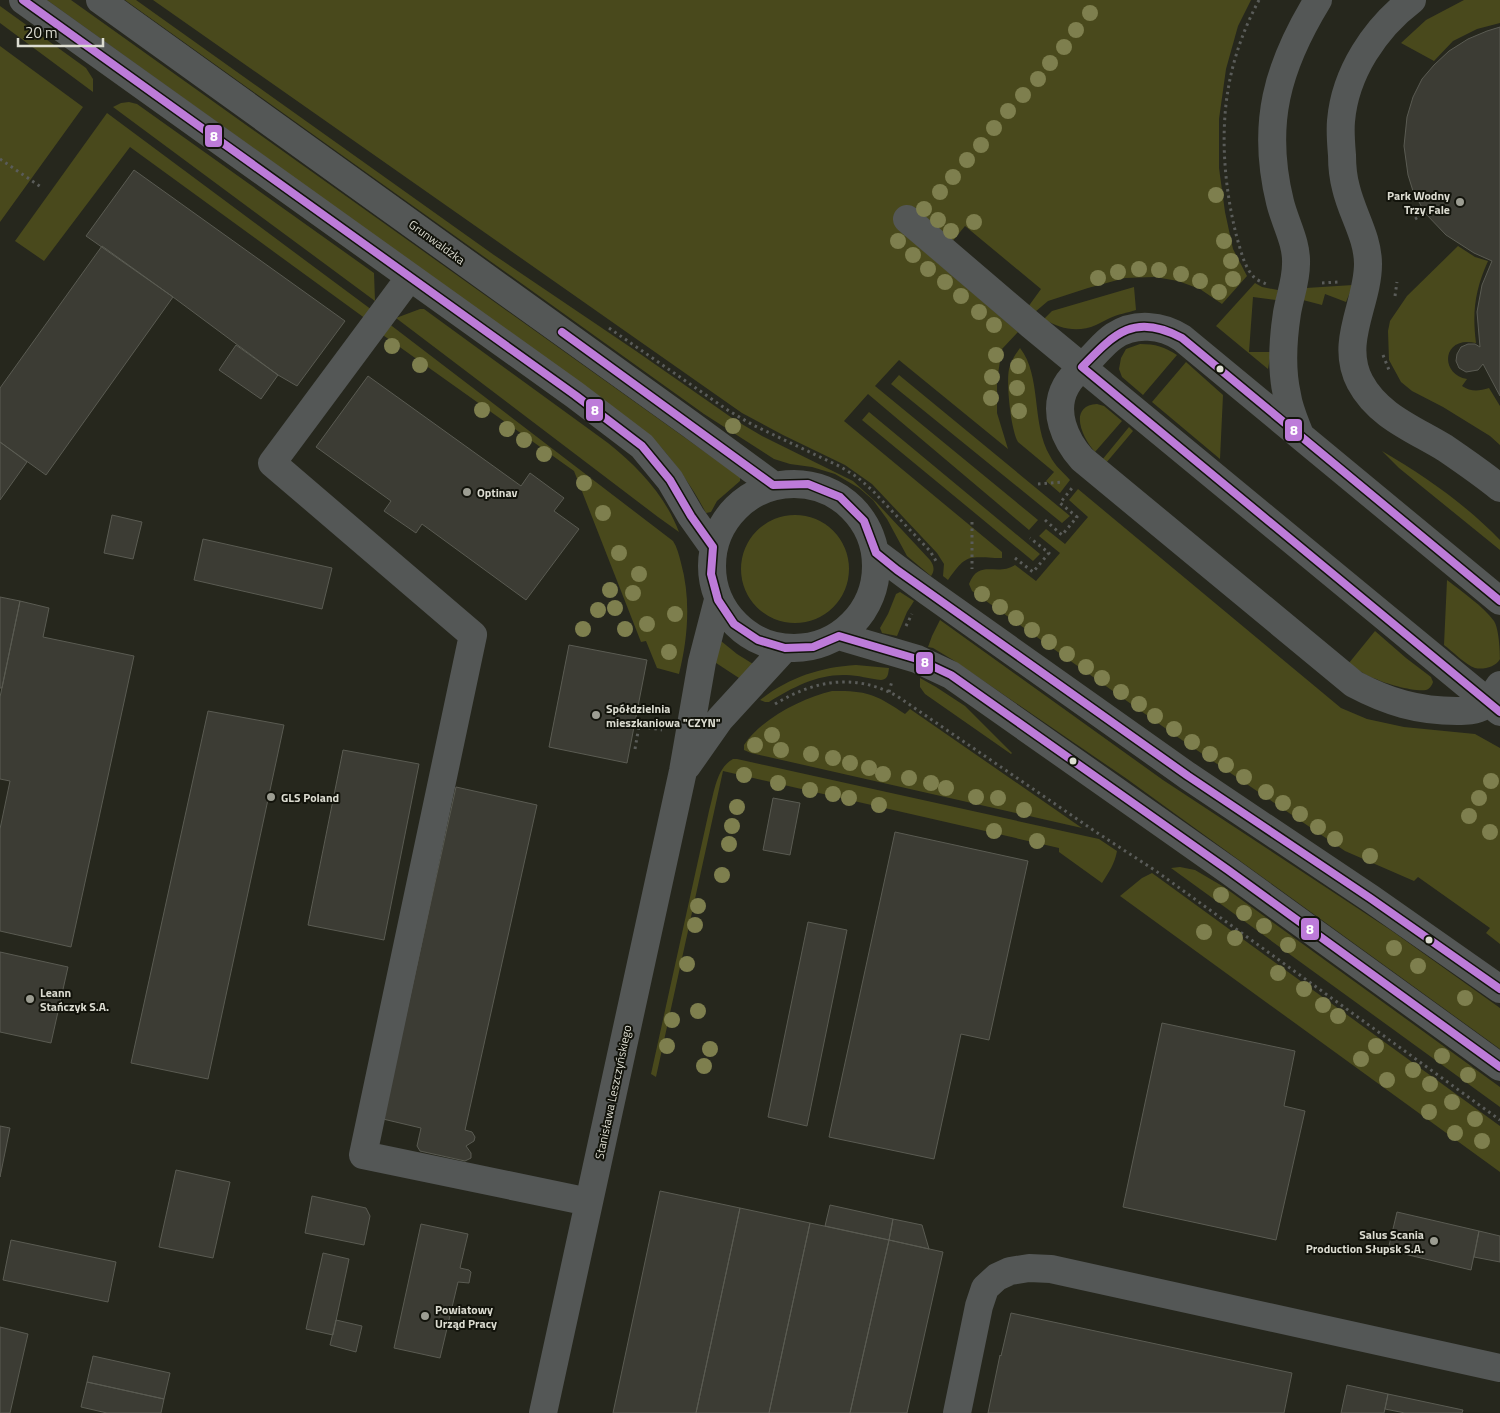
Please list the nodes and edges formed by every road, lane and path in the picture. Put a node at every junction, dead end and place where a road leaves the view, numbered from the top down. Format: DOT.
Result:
graph roads {
  1 [pos="23,0"];
  2 [pos="100,0"];
  3 [pos="1258,0"];
  4 [pos="1318,0"];
  5 [pos="1412,0"];
  6 [pos="0,159"];
  7 [pos="42,187"];
  8 [pos="1423,214"];
  9 [pos="907,219"];
  10 [pos="1415,219"];
  11 [pos="410,277"];
  12 [pos="1368,279"];
  13 [pos="1293,286"];
  14 [pos="1394,299"];
  15 [pos="606,326"];
  16 [pos="1383,347"];
  17 [pos="1082,367"];
  18 [pos="1392,377"];
  19 [pos="1300,435"];
  20 [pos="1077,481"];
  21 [pos="1068,482"];
  22 [pos="1038,484"];
  23 [pos="773,485"];
  24 [pos="1500,488"];
  25 [pos="1045,520"];
  26 [pos="972,522"];
  27 [pos="1030,538"];
  28 [pos="713,547"];
  29 [pos="876,553"];
  30 [pos="1015,558"];
  31 [pos="972,569"];
  32 [pos="927,591"];
  33 [pos="718,600"];
  34 [pos="1500,601"];
  35 [pos="839,636"];
  36 [pos="785,648"];
  37 [pos="898,653"];
  38 [pos="1496,699"];
  39 [pos="772,706"];
  40 [pos="670,731"];
  41 [pos="635,749"];
  42 [pos="683,771"];
  43 [pos="1500,989"];
  44 [pos="1500,1067"];
  45 [pos="1500,1120"];
  46 [pos="589,1202"];
  47 [pos="1500,1368"];
  48 [pos="543,1413"];
  49 [pos="957,1413"];
  1 -- 11 [label="street"];
  2 -- 23 [label="street, Grunwaldzka"];
  3 -- 13 [label="path"];
  4 -- 13 [label="street"];
  5 -- 12 [label="street"];
  6 -- 7 [label="path"];
  8 -- 10 [label="path"];
  9 -- 17 [label="street"];
  11 -- 28 [label="street"];
  11 -- 46 [label="street"];
  12 -- 13 [label="path"];
  12 -- 14 [label="path"];
  12 -- 24 [label="street"];
  13 -- 19 [label="street"];
  15 -- 32 [label="path"];
  16 -- 18 [label="path"];
  17 -- 19 [label="street"];
  17 -- 38 [label="street"];
  17 -- 38 [label="street"];
  19 -- 34 [label="street"];
  20 -- 25 [label="path"];
  21 -- 22 [label="path"];
  23 -- 28 [label="street"];
  23 -- 29 [label="street"];
  26 -- 31 [label="path"];
  27 -- 30 [label="path"];
  28 -- 33 [label="street"];
  29 -- 32 [label="street"];
  29 -- 35 [label="street"];
  32 -- 37 [label="path"];
  32 -- 43 [label="street"];
  33 -- 36 [label="street"];
  33 -- 42 [label="street, Stanisława Leszczyńskiego"];
  35 -- 36 [label="street"];
  35 -- 37 [label="street"];
  36 -- 42 [label="street, Stanisława Leszczyńskiego"];
  37 -- 44 [label="street"];
  39 -- 45 [label="path"];
  40 -- 41 [label="path"];
  42 -- 46 [label="street, Stanisława Leszczyńskiego"];
  46 -- 48 [label="street, Stanisława Leszczyńskiego"];
  47 -- 49 [label="street"];
}
